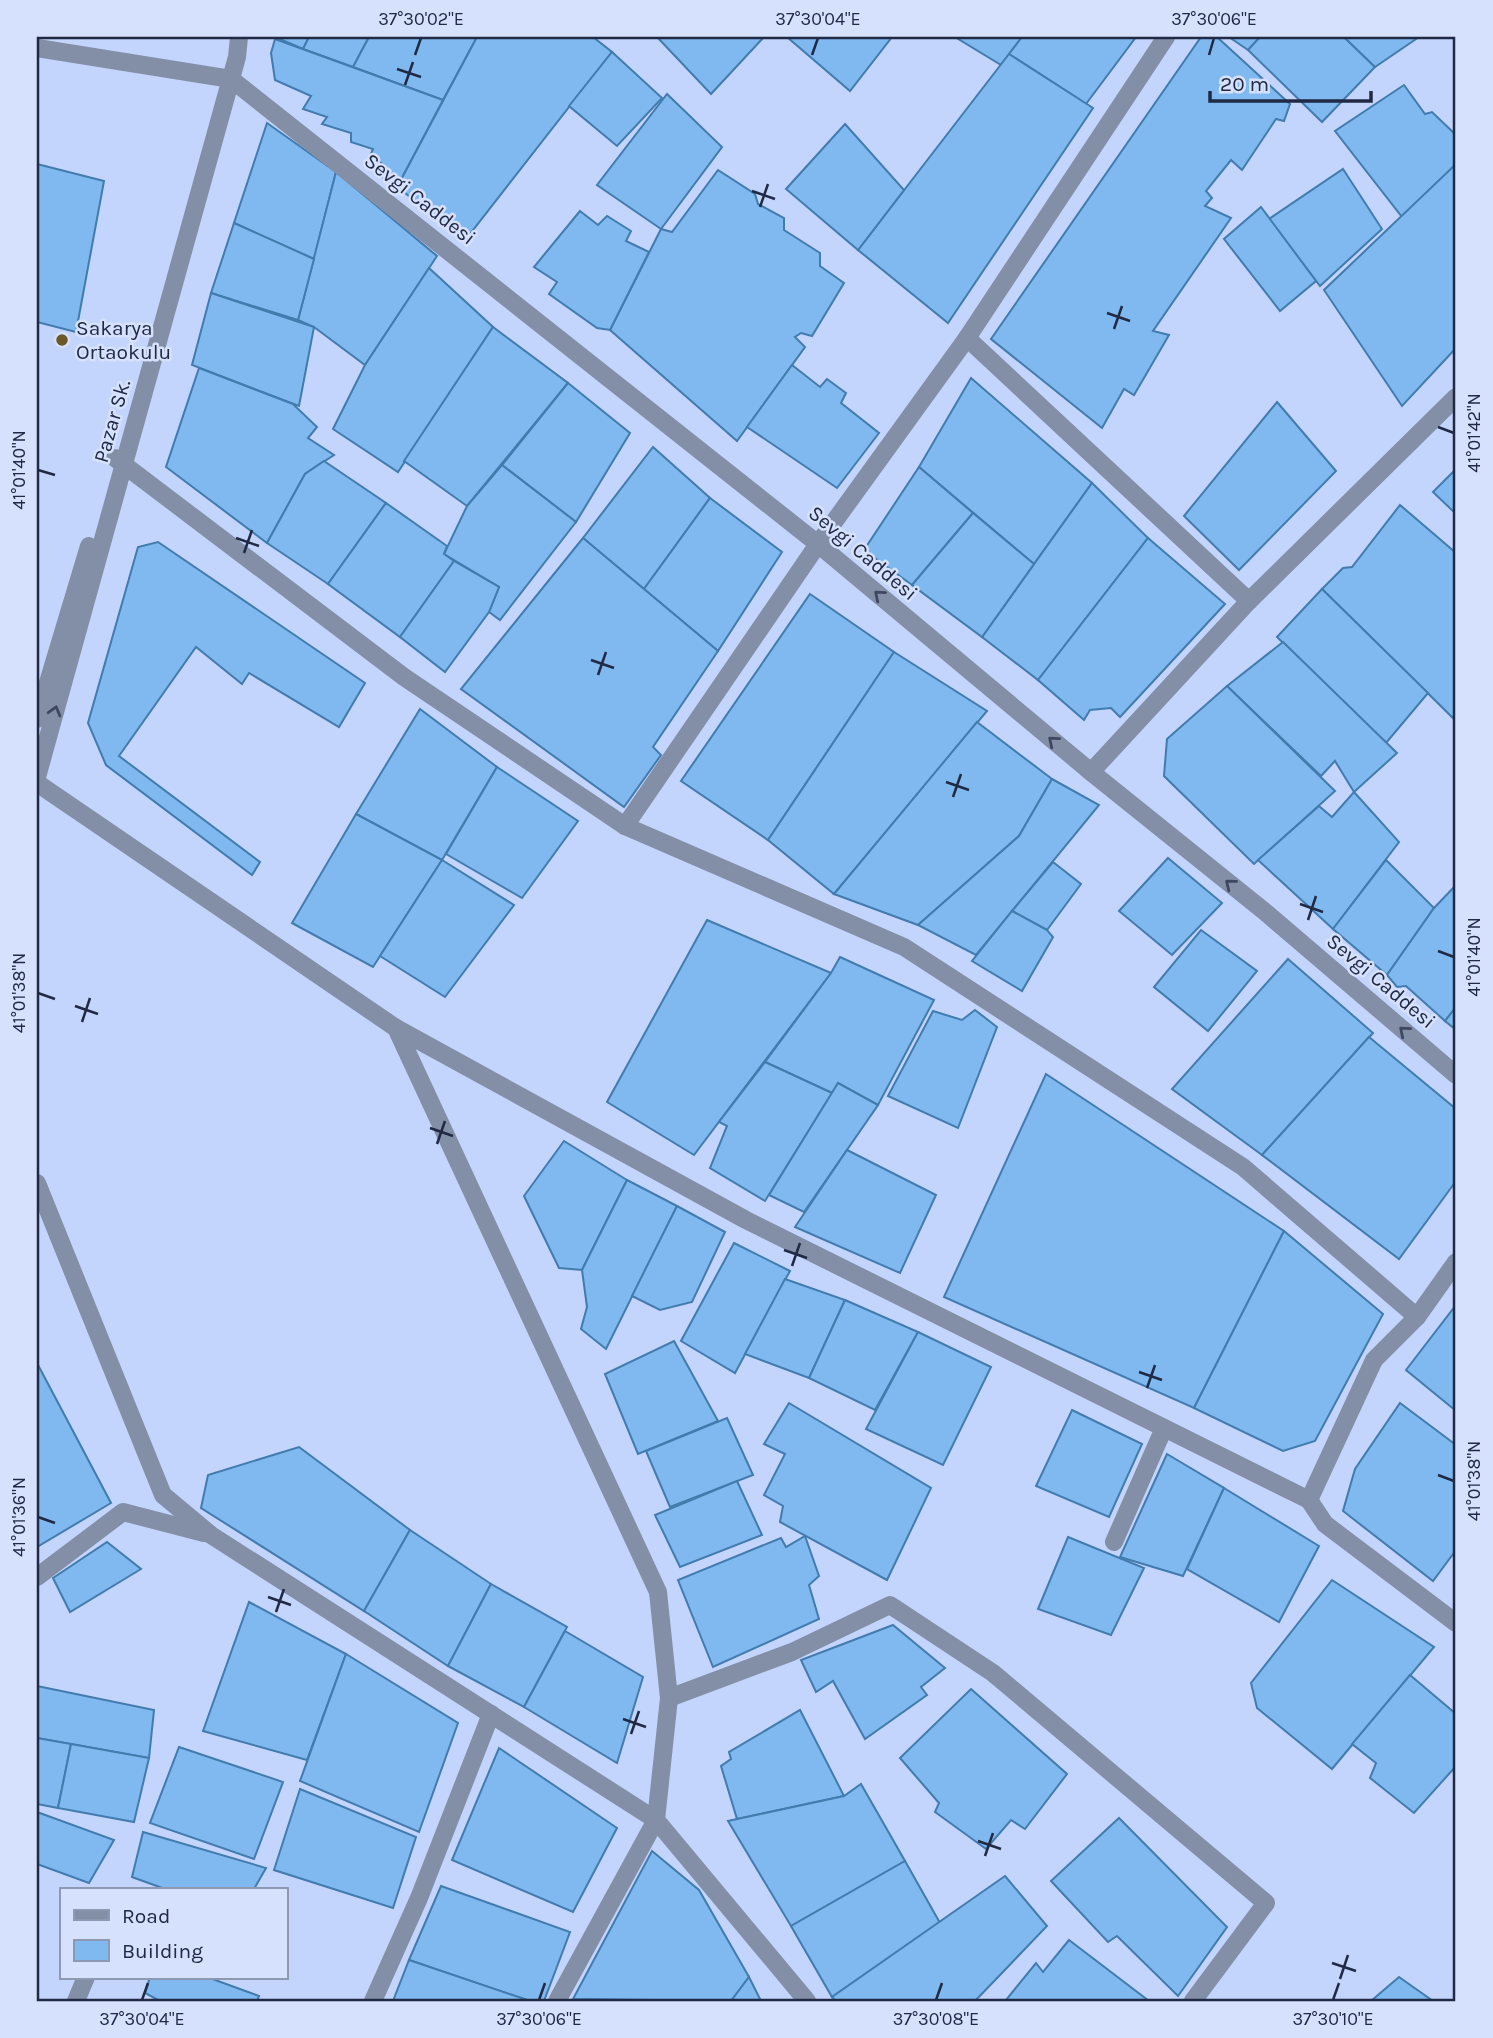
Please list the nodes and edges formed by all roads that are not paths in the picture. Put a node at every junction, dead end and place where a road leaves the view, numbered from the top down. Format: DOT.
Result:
graph roads {
  1 [pos="230,37"];
  2 [pos="239,37"];
  3 [pos="1166,37"];
  4 [pos="37,48"];
  5 [pos="227,79"];
  6 [pos="967,338"];
  7 [pos="1456,397"];
  8 [pos="119,462"];
  9 [pos="818,544"];
  10 [pos="1249,601"];
  11 [pos="37,719"];
  12 [pos="1091,772"];
  13 [pos="37,777"];
  14 [pos="37,783"];
  15 [pos="625,826"];
  16 [pos="396,1028"];
  17 [pos="1456,1075"];
  18 [pos="37,1183"];
  19 [pos="1456,1262"];
  20 [pos="1417,1317"];
  21 [pos="1164,1427"];
  22 [pos="1309,1500"];
  23 [pos="211,1535"];
  24 [pos="1114,1542"];
  25 [pos="37,1577"];
  26 [pos="1456,1623"];
  27 [pos="669,1698"];
  28 [pos="491,1714"];
  29 [pos="656,1820"];
  30 [pos="85,1979"];
  31 [pos="76,2001"];
  32 [pos="373,2001"];
  33 [pos="557,2001"];
  34 [pos="807,2001"];
  35 [pos="1193,2001"];
  1 -- 5 [label="street"];
  2 -- 5 [label="street, Pazar Sk."];
  3 -- 6 [label="street"];
  4 -- 5 [label="street"];
  5 -- 8 [label="street, Pazar Sk."];
  5 -- 9 [label="street, Sevgi Caddesi"];
  6 -- 9 [label="street"];
  6 -- 10 [label="street"];
  7 -- 10 [label="street"];
  8 -- 11 [label="street"];
  13 -- 8 [label="street, Pazar Sk., one-way"];
  8 -- 15 [label="street"];
  12 -- 9 [label="street, Sevgi Caddesi, one-way"];
  9 -- 15 [label="street"];
  10 -- 12 [label="street"];
  17 -- 12 [label="street, Sevgi Caddesi, one-way"];
  14 -- 16 [label="street"];
  15 -- 20 [label="street"];
  16 -- 21 [label="street"];
  16 -- 27 [label="street"];
  18 -- 23 [label="street"];
  19 -- 20 [label="street"];
  20 -- 22 [label="street"];
  21 -- 22 [label="street"];
  21 -- 24 [label="street"];
  22 -- 26 [label="street"];
  23 -- 25 [label="street"];
  23 -- 28 [label="street"];
  27 -- 29 [label="street"];
  27 -- 35 [label="street"];
  28 -- 29 [label="street"];
  28 -- 32 [label="street"];
  29 -- 33 [label="street"];
  29 -- 34 [label="street"];
  30 -- 31 [label="street"];
}
